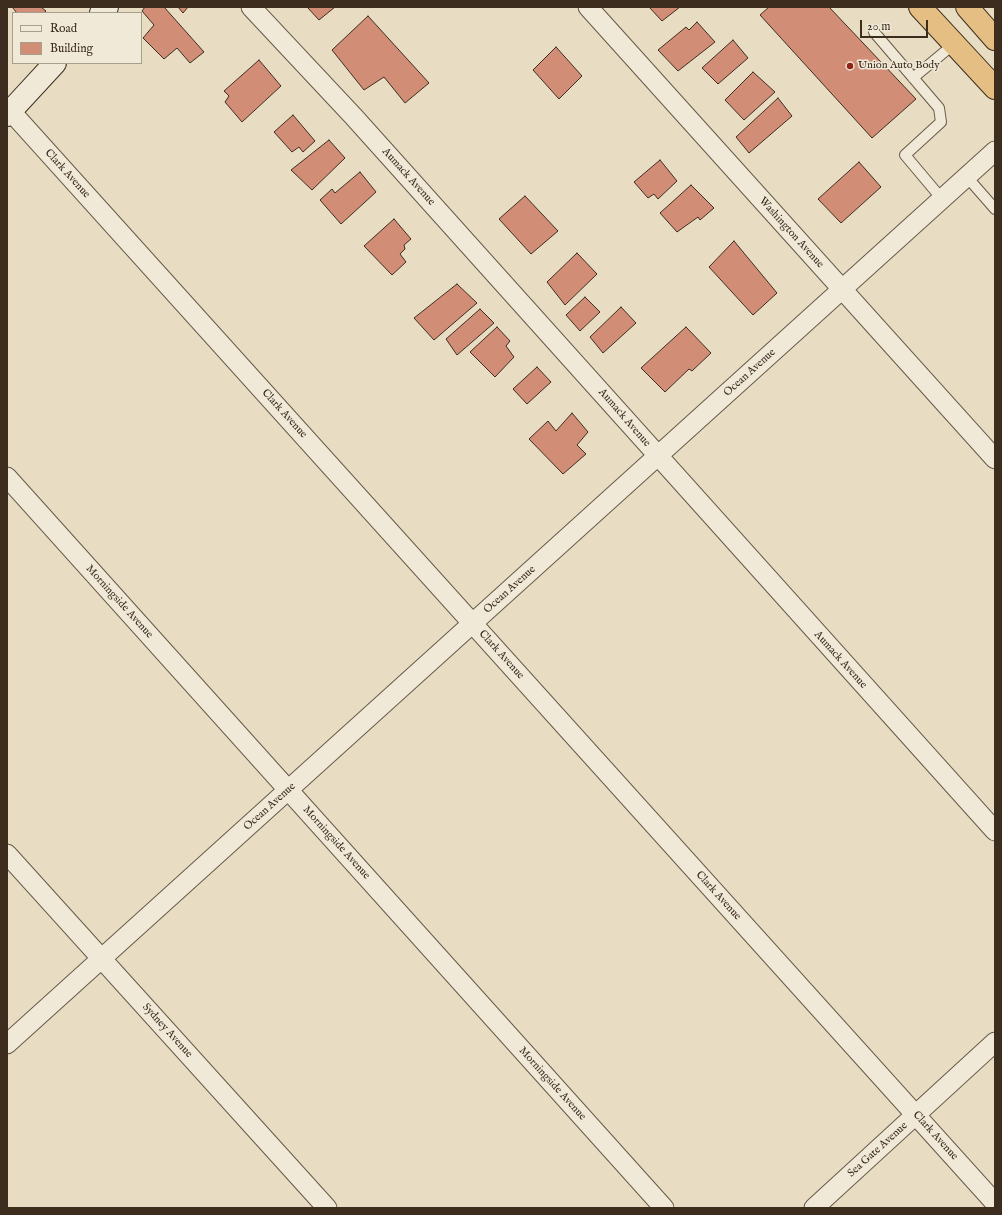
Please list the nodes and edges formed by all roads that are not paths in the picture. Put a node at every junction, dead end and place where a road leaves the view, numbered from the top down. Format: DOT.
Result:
graph roads {
  1 [pos="251,7"];
  2 [pos="588,7"];
  3 [pos="920,7"];
  4 [pos="967,7"];
  5 [pos="874,32"];
  6 [pos="995,39"];
  7 [pos="954,44"];
  8 [pos="54,64"];
  9 [pos="913,78"];
  10 [pos="995,88"];
  11 [pos="8,111"];
  12 [pos="995,151"];
  13 [pos="967,177"];
  14 [pos="942,199"];
  15 [pos="995,209"];
  16 [pos="842,290"];
  17 [pos="658,457"];
  18 [pos="995,459"];
  19 [pos="7,477"];
  20 [pos="473,624"];
  21 [pos="288,790"];
  22 [pos="995,831"];
  23 [pos="7,854"];
  24 [pos="101,958"];
  25 [pos="995,1042"];
  26 [pos="7,1044"];
  27 [pos="916,1115"];
  28 [pos="995,1203"];
  29 [pos="327,1208"];
  30 [pos="664,1208"];
  31 [pos="814,1208"];
  1 -- 17 [label="street, Aumack Avenue"];
  2 -- 16 [label="street, Washington Avenue"];
  3 -- 7 [label="highway"];
  4 -- 6 [label="highway"];
  5 -- 9 [label="lane"];
  7 -- 9 [label="lane"];
  7 -- 10 [label="highway"];
  8 -- 11 [label="street"];
  9 -- 14 [label="lane"];
  11 -- 20 [label="street, Clark Avenue"];
  12 -- 13 [label="street, Ocean Avenue"];
  13 -- 14 [label="street, Ocean Avenue"];
  13 -- 15 [label="lane"];
  14 -- 16 [label="street, Ocean Avenue"];
  16 -- 17 [label="street, Ocean Avenue"];
  16 -- 18 [label="street, Washington Avenue"];
  17 -- 20 [label="street, Ocean Avenue"];
  17 -- 22 [label="street, Aumack Avenue"];
  19 -- 21 [label="street, Morningside Avenue"];
  20 -- 21 [label="street, Ocean Avenue"];
  20 -- 27 [label="street, Clark Avenue"];
  21 -- 24 [label="street, Ocean Avenue"];
  21 -- 30 [label="street, Morningside Avenue"];
  23 -- 24 [label="street, Sydney Avenue"];
  24 -- 26 [label="street, Ocean Avenue"];
  24 -- 29 [label="street, Sydney Avenue"];
  25 -- 27 [label="street, Sea Gate Avenue"];
  27 -- 28 [label="street, Clark Avenue"];
  27 -- 31 [label="street, Sea Gate Avenue"];
}
